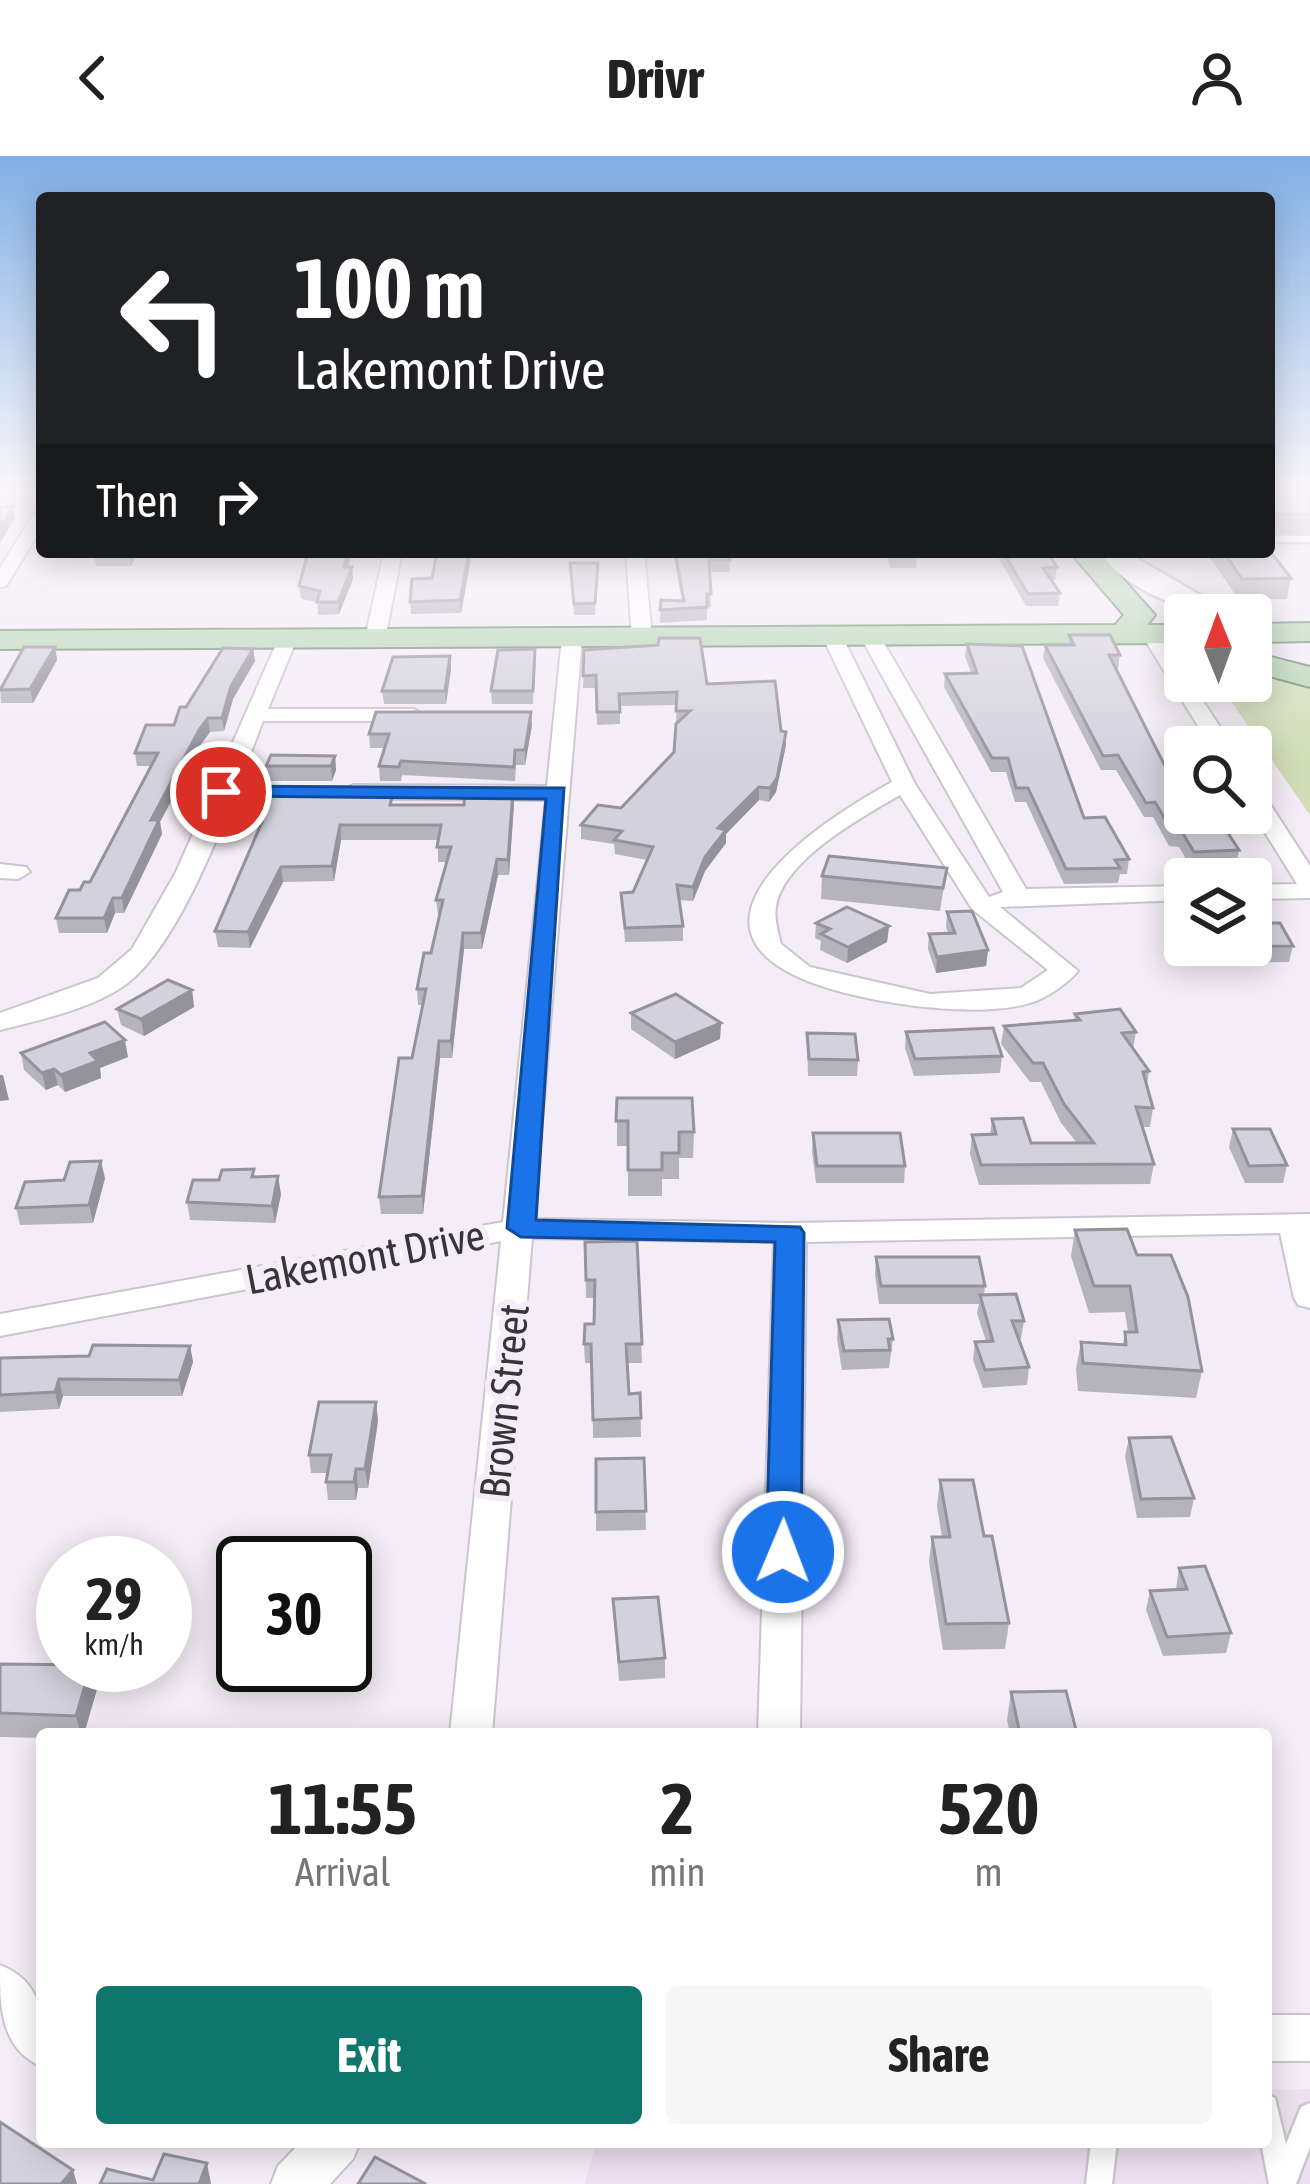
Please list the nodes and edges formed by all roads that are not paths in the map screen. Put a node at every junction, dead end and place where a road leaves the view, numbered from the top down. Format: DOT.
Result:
graph roads {
  1 [pos="387,580"];
  2 [pos="637,580"];
  3 [pos="1109,580"];
  4 [pos="1147,580"];
  5 [pos="1177,594"];
  6 [pos="1310,632"];
  7 [pos="1164,634"];
  8 [pos="1137,635"];
  9 [pos="1272,637"];
  10 [pos="572,638"];
  11 [pos="642,638"];
  12 [pos="833,638"];
  13 [pos="871,638"];
  14 [pos="287,639"];
  15 [pos="374,639"];
  16 [pos="1164,642"];
  17 [pos="5,646"];
  18 [pos="1272,646"];
  19 [pos="1272,652"];
  20 [pos="1310,660"];
  21 [pos="1310,677"];
  22 [pos="253,715"];
  23 [pos="444,715"];
  24 [pos="1206,726"];
  25 [pos="904,784"];
  26 [pos="333,792"];
  27 [pos="557,793"];
  28 [pos="1272,826"];
  29 [pos="1310,888"];
  30 [pos="1272,891"];
  31 [pos="1164,893"];
  32 [pos="1018,896"];
  33 [pos="981,904"];
  34 [pos="0,1022"];
  35 [pos="1302,1224"];
  36 [pos="521,1228"];
  37 [pos="790,1233"];
  38 [pos="1310,1298"];
  39 [pos="0,1325"];
  40 [pos="472,1728"];
  41 [pos="779,1728"];
  42 [pos="0,1987"];
  43 [pos="36,2036"];
  44 [pos="1272,2038"];
  45 [pos="1310,2038"];
  46 [pos="1310,2115"];
  47 [pos="1272,2135"];
  48 [pos="329,2148"];
  49 [pos="1104,2148"];
  50 [pos="296,2184"];
  51 [pos="1099,2184"];
  52 [pos="1282,2184"];
  1 -- 15 [label="street"];
  2 -- 11 [label="street"];
  3 -- 8 [label="main road"];
  4 -- 5 [label="main road"];
  6 -- 9 [label="main road"];
  7 -- 8 [label="main road"];
  8 -- 13 [label="main road"];
  8 -- 16 [label="main road"];
  8 -- 24 [label="street"];
  10 -- 11 [label="main road"];
  10 -- 15 [label="main road"];
  10 -- 27 [label="street, Brown Street"];
  11 -- 12 [label="main road"];
  12 -- 13 [label="main road"];
  12 -- 25 [label="street"];
  13 -- 32 [label="street"];
  14 -- 15 [label="main road"];
  14 -- 17 [label="main road"];
  14 -- 22 [label="street"];
  18 -- 20 [label="main road"];
  19 -- 21 [label="main road"];
  22 -- 23 [label="street"];
  22 -- 34 [label="street"];
  25 -- 33 [label="street"];
  25 -- 33 [label="street"];
  26 -- 27 [label="street"];
  27 -- 36 [label="street, Brown Street"];
  28 -- 29 [label="street"];
  29 -- 30 [label="street"];
  31 -- 32 [label="street"];
  32 -- 33 [label="street"];
  35 -- 37 [label="street, Lakemont Drive"];
  35 -- 38 [label="street"];
  36 -- 37 [label="street, Lakemont Drive"];
  36 -- 39 [label="street, Lakemont Drive"];
  36 -- 40 [label="street, Brown Street"];
  37 -- 41 [label="street"];
  42 -- 43 [label="street"];
  44 -- 45 [label="street"];
  46 -- 52 [label="lane"];
  47 -- 52 [label="lane"];
  48 -- 50 [label="street"];
  49 -- 51 [label="lane"];
}
